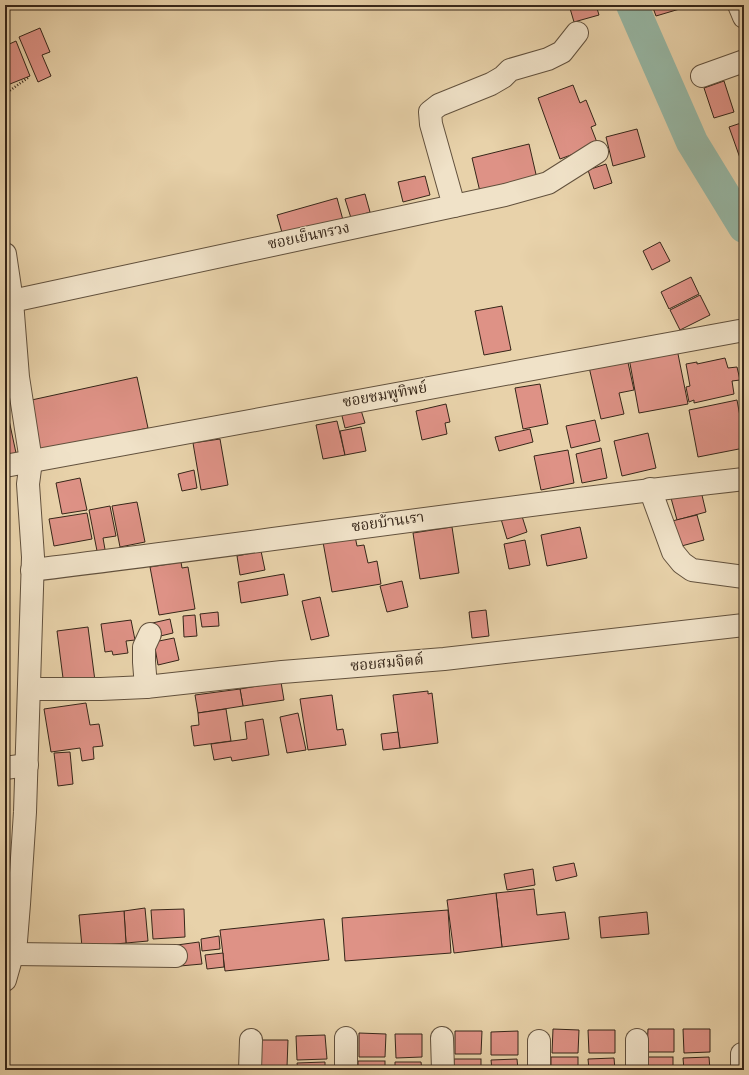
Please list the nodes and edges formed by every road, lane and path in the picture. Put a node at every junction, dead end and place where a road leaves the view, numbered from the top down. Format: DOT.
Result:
graph roads {
  1 [pos="739,5"];
  2 [pos="744,18"];
  3 [pos="577,33"];
  4 [pos="744,61"];
  5 [pos="702,76"];
  6 [pos="29,77"];
  7 [pos="5,94"];
  8 [pos="597,152"];
  9 [pos="454,206"];
  10 [pos="5,254"];
  11 [pos="12,301"];
  12 [pos="739,331"];
  13 [pos="31,461"];
  14 [pos="5,466"];
  15 [pos="744,479"];
  16 [pos="650,490"];
  17 [pos="32,570"];
  18 [pos="744,577"];
  19 [pos="744,625"];
  20 [pos="150,634"];
  21 [pos="146,687"];
  22 [pos="30,689"];
  23 [pos="27,765"];
  24 [pos="5,768"];
  25 [pos="13,954"];
  26 [pos="176,956"];
  27 [pos="5,980"];
  28 [pos="346,1038"];
  29 [pos="442,1038"];
  30 [pos="251,1040"];
  31 [pos="637,1040"];
  32 [pos="539,1041"];
  33 [pos="250,1070"];
  34 [pos="346,1070"];
  35 [pos="443,1070"];
  36 [pos="539,1070"];
  37 [pos="637,1070"];
  1 -- 2 [label="street"];
  3 -- 9 [label="street"];
  4 -- 5 [label="street"];
  6 -- 7 [label="path"];
  8 -- 9 [label="street, ซอยเย็นทรวง"];
  9 -- 11 [label="street, ซอยเย็นทรวง"];
  10 -- 11 [label="street"];
  11 -- 13 [label="street"];
  12 -- 13 [label="street, ซอยชมพูทิพย์"];
  13 -- 14 [label="street, ซอยชมพูทิพย์"];
  13 -- 17 [label="street"];
  15 -- 16 [label="street, ซอยบ้านเรา"];
  16 -- 17 [label="street, ซอยบ้านเรา"];
  16 -- 18 [label="street"];
  17 -- 22 [label="street"];
  19 -- 21 [label="street, ซอยสมจิตต์"];
  20 -- 21 [label="street"];
  21 -- 22 [label="street, ซอยสมจิตต์"];
  22 -- 23 [label="street"];
  23 -- 24 [label="street"];
  23 -- 25 [label="street"];
  25 -- 26 [label="street"];
  25 -- 27 [label="street"];
  28 -- 34 [label="street"];
  29 -- 35 [label="street"];
  30 -- 33 [label="street"];
  31 -- 37 [label="street"];
  32 -- 36 [label="street"];
}
